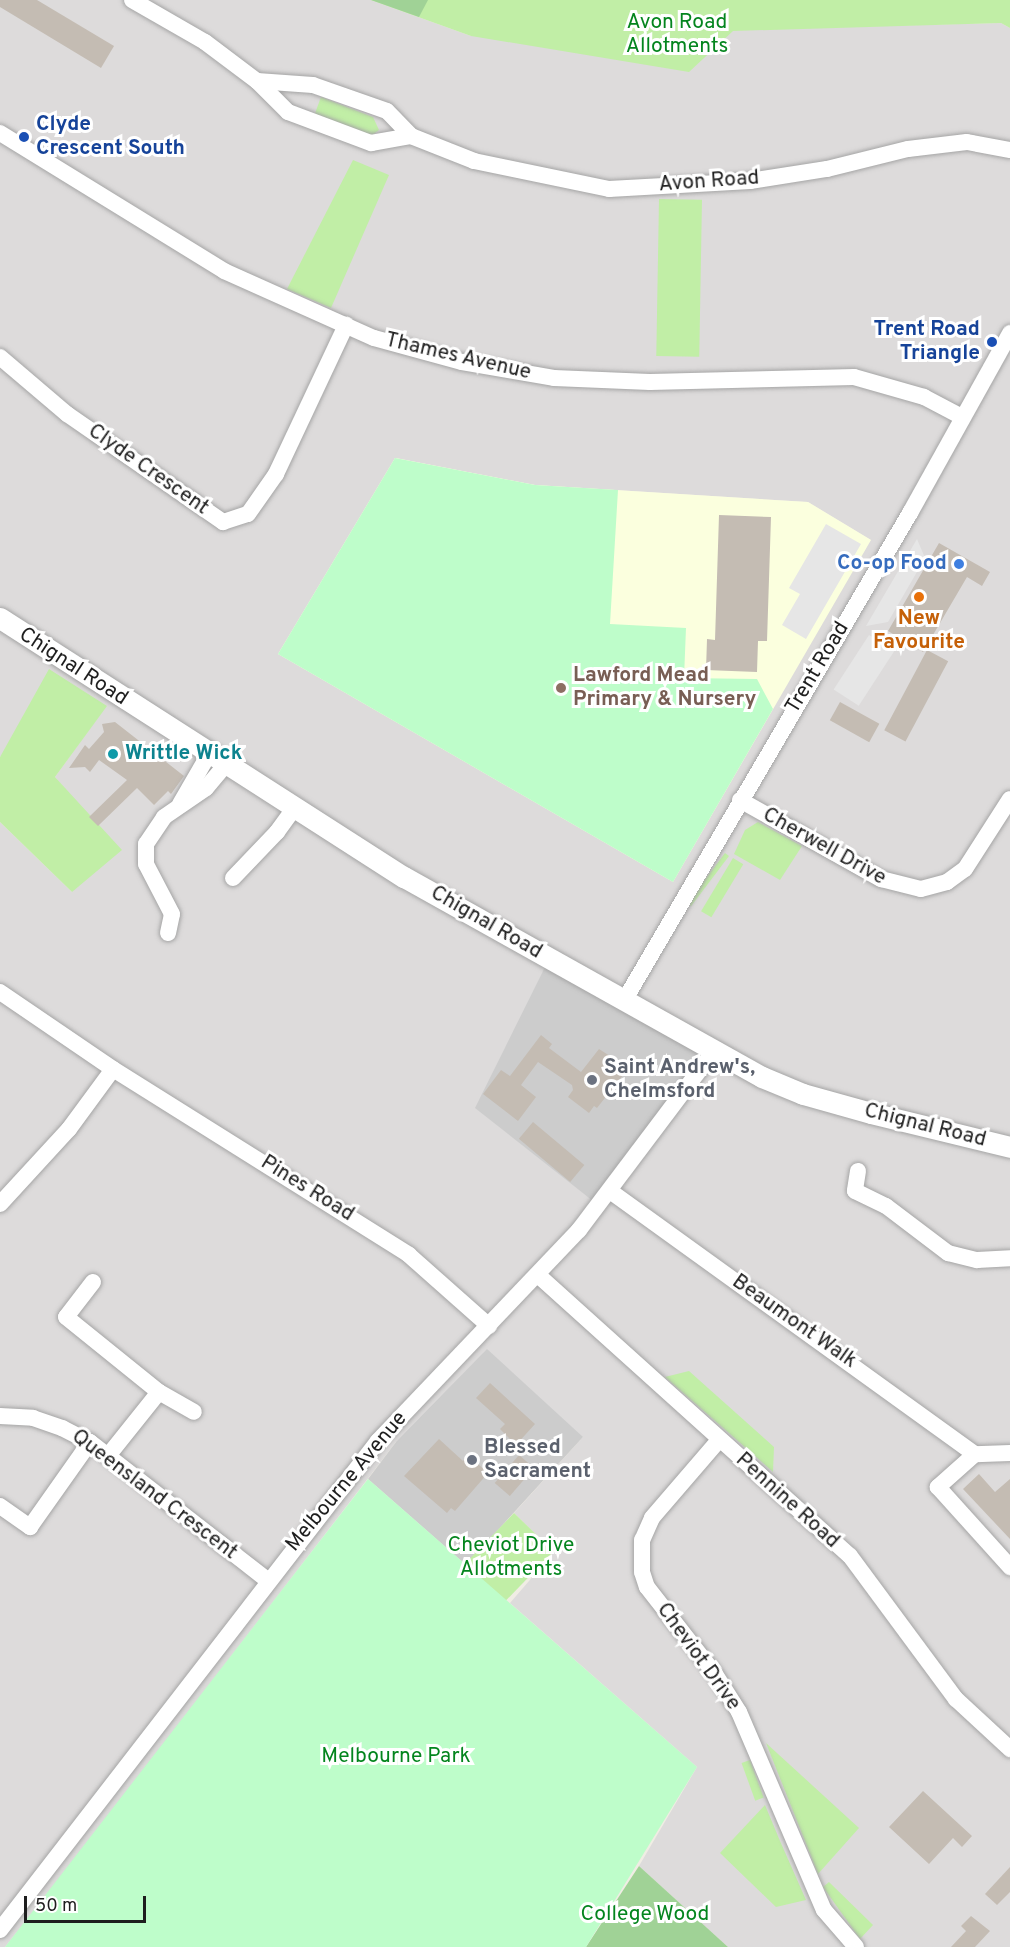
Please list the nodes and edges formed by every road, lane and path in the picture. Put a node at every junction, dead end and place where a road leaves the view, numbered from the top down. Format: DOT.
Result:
graph roads {
  1 [pos="132,0"];
  2 [pos="257,81"];
  3 [pos="0,133"];
  4 [pos="411,136"];
  5 [pos="1010,150"];
  6 [pos="346,326"];
  7 [pos="1010,333"];
  8 [pos="0,357"];
  9 [pos="962,417"];
  10 [pos="0,618"];
  11 [pos="217,760"];
  12 [pos="1010,799"];
  13 [pos="740,800"];
  14 [pos="294,807"];
  15 [pos="233,878"];
  16 [pos="168,933"];
  17 [pos="0,992"];
  18 [pos="624,1001"];
  19 [pos="714,1051"];
  20 [pos="113,1069"];
  21 [pos="1010,1147"];
  22 [pos="858,1171"];
  23 [pos="610,1191"];
  24 [pos="0,1204"];
  25 [pos="1010,1258"];
  26 [pos="539,1276"];
  27 [pos="93,1281"];
  28 [pos="489,1326"];
  29 [pos="159,1392"];
  30 [pos="194,1412"];
  31 [pos="0,1416"];
  32 [pos="719,1440"];
  33 [pos="90,1442"];
  34 [pos="1010,1453"];
  35 [pos="975,1454"];
  36 [pos="108,1456"];
  37 [pos="0,1506"];
  38 [pos="1010,1567"];
  39 [pos="267,1580"];
  40 [pos="1010,1749"];
  41 [pos="0,1930"];
  42 [pos="856,1947"];
  1 -- 2 [label="street"];
  2 -- 4 [label="street, Avon Road"];
  2 -- 4 [label="street"];
  3 -- 6 [label="street, Thames Avenue"];
  4 -- 5 [label="street, Avon Road"];
  6 -- 8 [label="street, Clyde Crescent"];
  6 -- 9 [label="street, Thames Avenue"];
  7 -- 9 [label="street, Trent Road"];
  9 -- 13 [label="street, Trent Road"];
  10 -- 11 [label="street, Chignal Road"];
  11 -- 14 [label="street, Chignal Road"];
  11 -- 16 [label="street"];
  12 -- 13 [label="street, Cherwell Drive"];
  13 -- 18 [label="street, Trent Road"];
  14 -- 15 [label="street"];
  14 -- 18 [label="street, Chignal Road"];
  17 -- 20 [label="street, Pines Road"];
  18 -- 19 [label="street, Chignal Road"];
  19 -- 21 [label="street, Chignal Road"];
  19 -- 23 [label="street, Melbourne Avenue"];
  20 -- 24 [label="street"];
  20 -- 28 [label="street, Pines Road"];
  22 -- 25 [label="street"];
  23 -- 26 [label="street, Melbourne Avenue"];
  23 -- 35 [label="street, Beaumont Walk"];
  26 -- 28 [label="street, Melbourne Avenue"];
  26 -- 32 [label="street, Pennine Road"];
  27 -- 29 [label="street"];
  28 -- 39 [label="street, Melbourne Avenue"];
  29 -- 30 [label="street"];
  29 -- 36 [label="street"];
  31 -- 33 [label="street, Queensland Crescent"];
  32 -- 40 [label="street, Pennine Road"];
  32 -- 42 [label="street, Cheviot Drive"];
  33 -- 36 [label="street, Queensland Crescent"];
  33 -- 37 [label="street"];
  34 -- 35 [label="street"];
  35 -- 38 [label="street"];
  36 -- 39 [label="street, Queensland Crescent"];
  39 -- 41 [label="street, Melbourne Avenue"];
}
